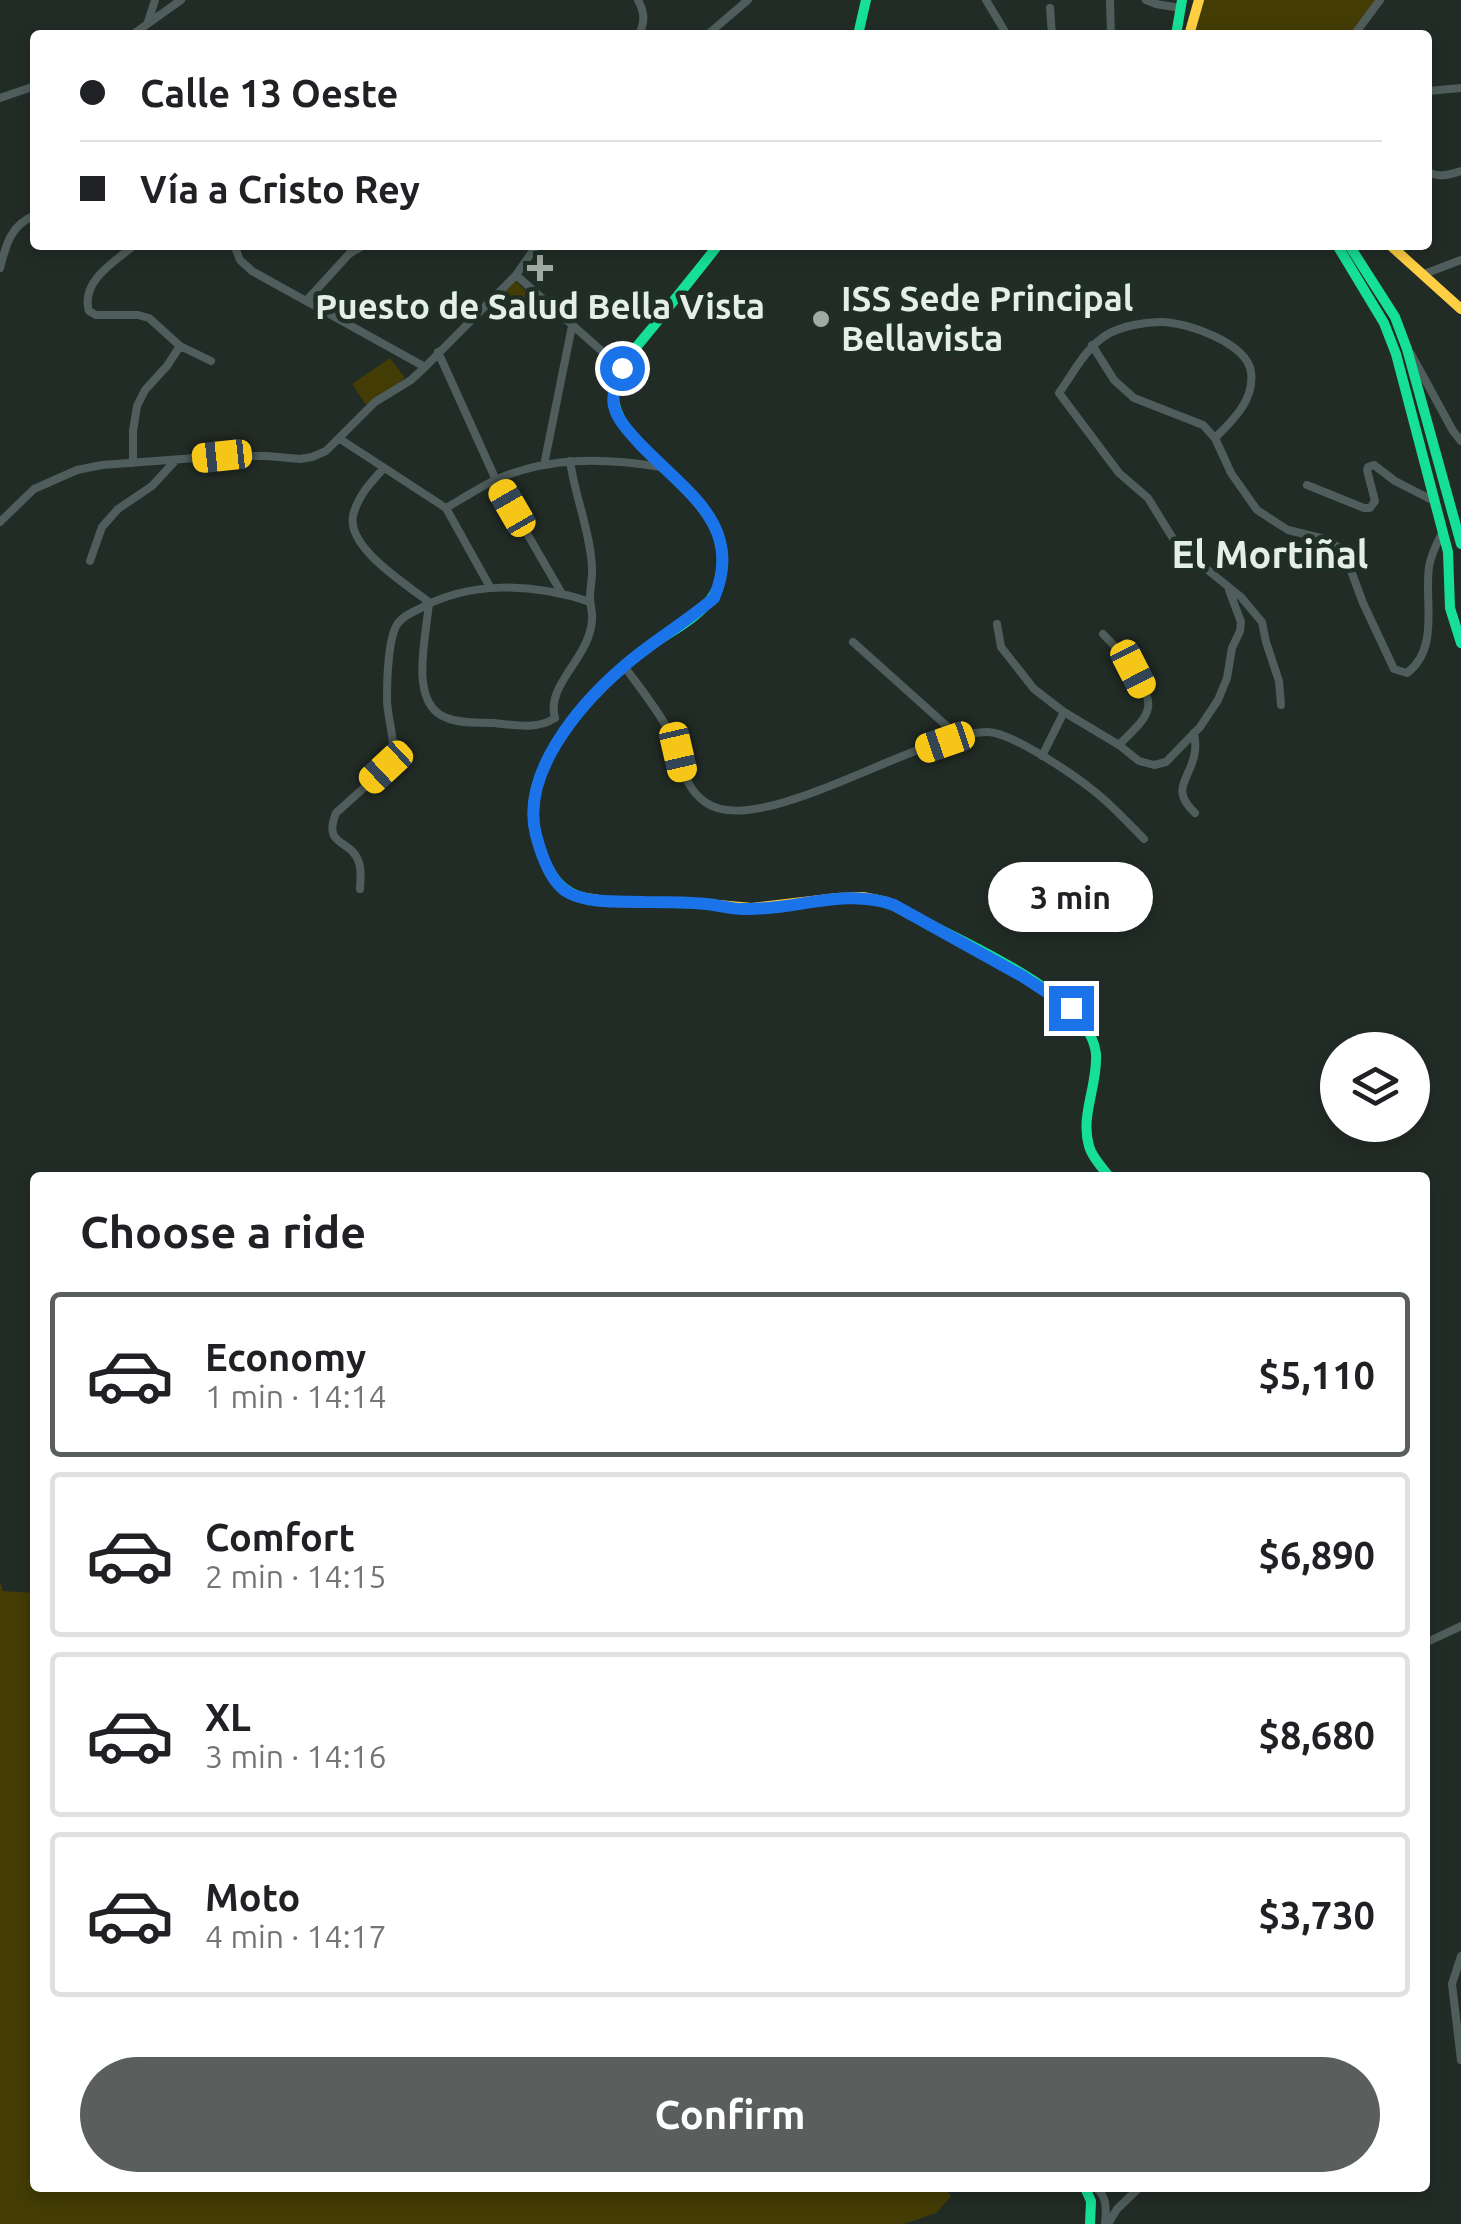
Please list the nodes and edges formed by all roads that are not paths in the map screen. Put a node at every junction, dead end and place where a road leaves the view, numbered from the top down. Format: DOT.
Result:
graph roads {
  1 [pos="154,0"];
  2 [pos="181,0"];
  3 [pos="638,0"];
  4 [pos="748,0"];
  5 [pos="866,0"];
  6 [pos="986,0"];
  7 [pos="1110,0"];
  8 [pos="1146,0"];
  9 [pos="1190,0"];
  10 [pos="1199,0"];
  11 [pos="1380,0"];
  12 [pos="1181,4"];
  13 [pos="1050,8"];
  14 [pos="148,22"];
  15 [pos="716,26"];
  16 [pos="138,30"];
  17 [pos="641,30"];
  18 [pos="712,30"];
  19 [pos="721,30"];
  20 [pos="859,30"];
  21 [pos="1003,30"];
  22 [pos="1052,30"];
  23 [pos="1112,30"];
  24 [pos="1177,30"];
  25 [pos="1190,30"];
  26 [pos="1358,30"];
  27 [pos="30,88"];
  28 [pos="1461,88"];
  29 [pos="1432,90"];
  30 [pos="0,98"];
  31 [pos="1461,171"];
  32 [pos="1432,174"];
  33 [pos="30,218"];
  34 [pos="129,250"];
  35 [pos="236,250"];
  36 [pos="356,250"];
  37 [pos="534,250"];
  38 [pos="714,250"];
  39 [pos="1339,250"];
  40 [pos="1353,250"];
  41 [pos="1396,250"];
  42 [pos="1461,260"];
  43 [pos="0,268"];
  44 [pos="1424,274"];
  45 [pos="516,275"];
  46 [pos="307,300"];
  47 [pos="1461,309"];
  48 [pos="572,326"];
  49 [pos="1092,345"];
  50 [pos="180,346"];
  51 [pos="1408,349"];
  52 [pos="438,352"];
  53 [pos="211,361"];
  54 [pos="425,367"];
  55 [pos="622,368"];
  56 [pos="1215,438"];
  57 [pos="340,439"];
  58 [pos="1461,441"];
  59 [pos="175,461"];
  60 [pos="570,461"];
  61 [pos="133,463"];
  62 [pos="544,465"];
  63 [pos="1426,466"];
  64 [pos="662,467"];
  65 [pos="383,468"];
  66 [pos="496,480"];
  67 [pos="1306,485"];
  68 [pos="1412,489"];
  69 [pos="1434,501"];
  70 [pos="446,508"];
  71 [pos="0,522"];
  72 [pos="1443,530"];
  73 [pos="1461,544"];
  74 [pos="90,561"];
  75 [pos="1428,567"];
  76 [pos="1450,571"];
  77 [pos="490,587"];
  78 [pos="1228,589"];
  79 [pos="561,592"];
  80 [pos="429,602"];
  81 [pos="590,602"];
  82 [pos="997,624"];
  83 [pos="1104,634"];
  84 [pos="853,642"];
  85 [pos="1461,644"];
  86 [pos="624,666"];
  87 [pos="1282,704"];
  88 [pos="1064,712"];
  89 [pos="554,718"];
  90 [pos="571,725"];
  91 [pos="1194,734"];
  92 [pos="959,738"];
  93 [pos="1119,745"];
  94 [pos="1042,756"];
  95 [pos="1195,813"];
  96 [pos="1144,838"];
  97 [pos="360,889"];
  98 [pos="1106,1172"];
  99 [pos="1461,1626"];
  100 [pos="1430,1642"];
  101 [pos="1461,1956"];
  102 [pos="1461,2060"];
  103 [pos="1088,2192"];
  104 [pos="1099,2192"];
  105 [pos="1135,2192"];
  106 [pos="1090,2224"];
  107 [pos="1106,2224"];
  1 -- 14 [label="street"];
  2 -- 14 [label="street"];
  3 -- 17 [label="street"];
  4 -- 15 [label="street"];
  5 -- 20 [label="street"];
  6 -- 21 [label="street"];
  7 -- 23 [label="street"];
  8 -- 12 [label="street"];
  9 -- 12 [label="street"];
  10 -- 25 [label="street"];
  11 -- 26 [label="street"];
  12 -- 24 [label="street"];
  13 -- 22 [label="street"];
  14 -- 16 [label="street"];
  15 -- 18 [label="street"];
  15 -- 19 [label="street"];
  27 -- 30 [label="street"];
  28 -- 29 [label="street"];
  31 -- 32 [label="street"];
  33 -- 43 [label="street"];
  34 -- 50 [label="street"];
  35 -- 46 [label="street"];
  36 -- 46 [label="street"];
  37 -- 45 [label="street"];
  38 -- 55 [label="street"];
  39 -- 63 [label="street"];
  40 -- 51 [label="street"];
  41 -- 44 [label="street"];
  42 -- 44 [label="street"];
  44 -- 47 [label="street"];
  45 -- 48 [label="street"];
  45 -- 52 [label="street"];
  46 -- 54 [label="street"];
  48 -- 55 [label="street"];
  48 -- 62 [label="street"];
  49 -- 56 [label="street"];
  49 -- 56 [label="street"];
  49 -- 78 [label="street"];
  50 -- 53 [label="street"];
  50 -- 61 [label="street"];
  51 -- 58 [label="street"];
  51 -- 73 [label="street"];
  52 -- 54 [label="street"];
  52 -- 66 [label="street"];
  54 -- 57 [label="street"];
  55 -- 64 [label="street"];
  56 -- 75 [label="street"];
  57 -- 59 [label="street"];
  57 -- 65 [label="street"];
  59 -- 61 [label="street"];
  59 -- 74 [label="street"];
  60 -- 62 [label="street"];
  60 -- 64 [label="street"];
  60 -- 81 [label="street"];
  61 -- 71 [label="street"];
  62 -- 66 [label="street"];
  63 -- 68 [label="street"];
  63 -- 69 [label="street"];
  64 -- 86 [label="street"];
  65 -- 70 [label="street"];
  65 -- 80 [label="street"];
  66 -- 70 [label="street"];
  66 -- 79 [label="street"];
  67 -- 68 [label="street"];
  68 -- 69 [label="street"];
  69 -- 72 [label="street"];
  70 -- 77 [label="street"];
  72 -- 75 [label="street"];
  72 -- 76 [label="street"];
  75 -- 76 [label="street"];
  76 -- 85 [label="street"];
  77 -- 79 [label="street"];
  77 -- 80 [label="street"];
  78 -- 87 [label="street"];
  78 -- 91 [label="street"];
  79 -- 81 [label="street"];
  80 -- 89 [label="street"];
  80 -- 97 [label="street"];
  81 -- 89 [label="street"];
  82 -- 88 [label="street"];
  83 -- 93 [label="street"];
  84 -- 92 [label="street"];
  86 -- 90 [label="street"];
  86 -- 92 [label="street"];
  88 -- 93 [label="street"];
  88 -- 94 [label="street"];
  89 -- 90 [label="street"];
  90 -- 98 [label="street"];
  91 -- 93 [label="street"];
  91 -- 95 [label="street"];
  92 -- 94 [label="street"];
  94 -- 96 [label="street"];
  99 -- 100 [label="street"];
  101 -- 102 [label="street"];
  103 -- 106 [label="street"];
  104 -- 107 [label="street"];
  105 -- 107 [label="street"];
}
